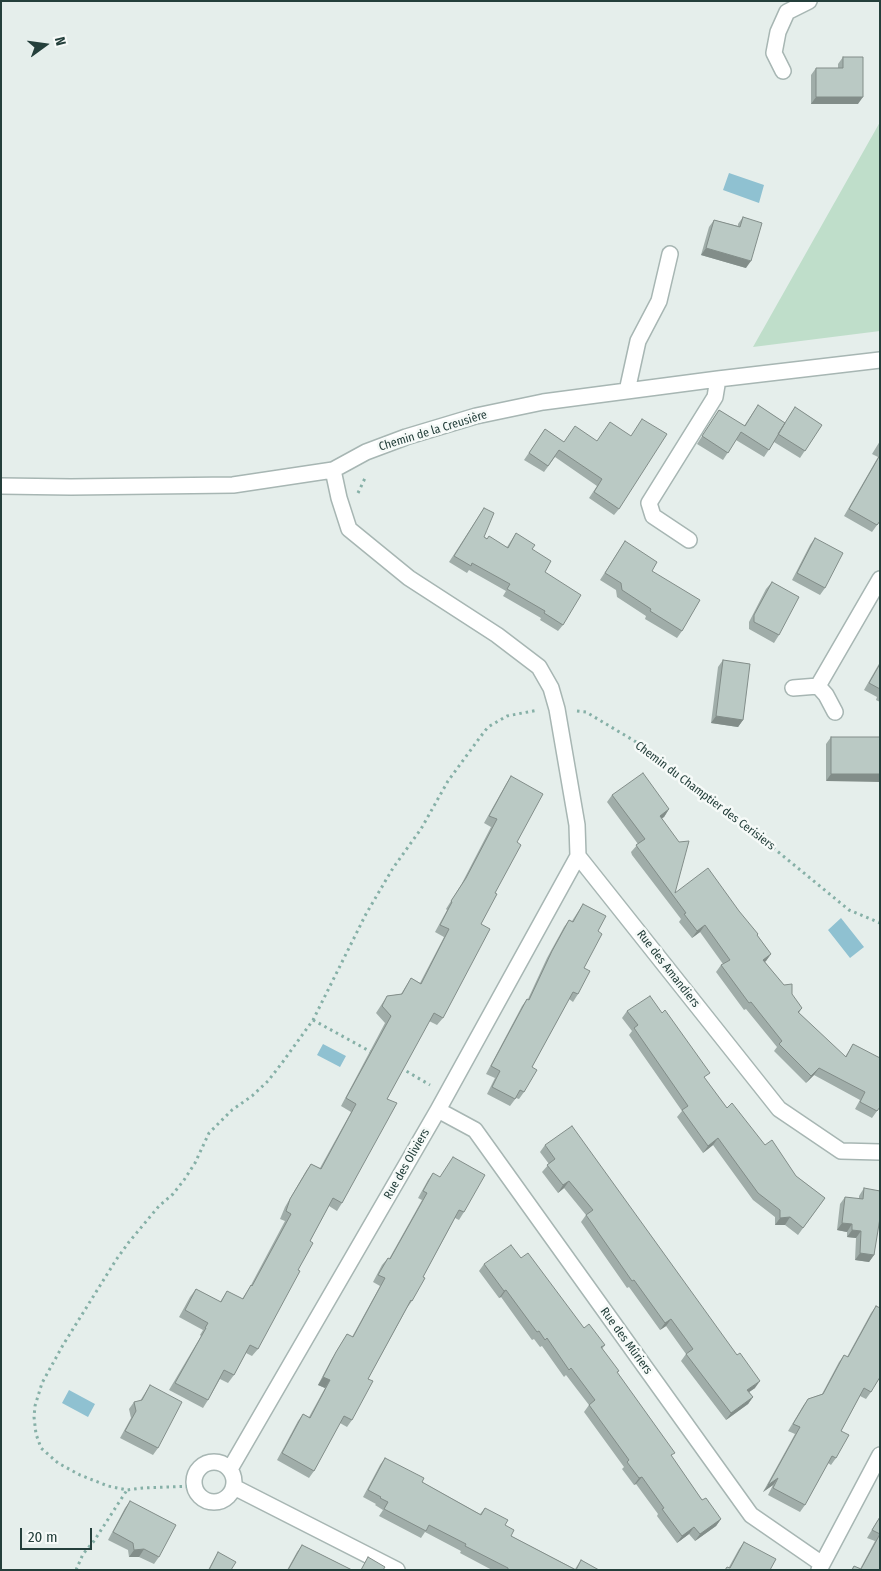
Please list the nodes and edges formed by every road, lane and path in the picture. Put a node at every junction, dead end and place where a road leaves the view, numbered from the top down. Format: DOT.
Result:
graph roads {
  1 [pos="809,1"];
  2 [pos="782,71"];
  3 [pos="670,254"];
  4 [pos="880,360"];
  5 [pos="718,379"];
  6 [pos="627,391"];
  7 [pos="333,470"];
  8 [pos="371,472"];
  9 [pos="1,486"];
  10 [pos="358,495"];
  11 [pos="689,540"];
  12 [pos="880,579"];
  13 [pos="818,686"];
  14 [pos="793,688"];
  15 [pos="538,702"];
  16 [pos="557,710"];
  17 [pos="836,712"];
  18 [pos="578,856"];
  19 [pos="880,923"];
  20 [pos="312,1020"];
  21 [pos="380,1057"];
  22 [pos="397,1066"];
  23 [pos="447,1094"];
  24 [pos="438,1110"];
  25 [pos="880,1152"];
  26 [pos="880,1455"];
  27 [pos="230,1469"];
  28 [pos="194,1486"];
  29 [pos="234,1488"];
  30 [pos="127,1490"];
  31 [pos="821,1567"];
  32 [pos="76,1570"];
  33 [pos="397,1570"];
  1 -- 2 [label="street"];
  3 -- 6 [label="street"];
  4 -- 5 [label="street, Chemin de la Creusière"];
  5 -- 6 [label="street, Chemin de la Creusière"];
  5 -- 11 [label="street"];
  6 -- 7 [label="street, Chemin de la Creusière"];
  7 -- 9 [label="street, Chemin de la Creusière"];
  7 -- 16 [label="street"];
  8 -- 10 [label="path"];
  12 -- 13 [label="street"];
  13 -- 14 [label="street"];
  13 -- 17 [label="street"];
  15 -- 20 [label="path"];
  16 -- 18 [label="street"];
  16 -- 19 [label="path, Chemin du Champtier des Cerisiers"];
  18 -- 23 [label="street, Rue des Oliviers"];
  18 -- 25 [label="street, Rue des Amandiers"];
  20 -- 21 [label="path"];
  20 -- 30 [label="path"];
  22 -- 23 [label="path"];
  23 -- 24 [label="street, Rue des Oliviers"];
  24 -- 27 [label="street, Rue des Oliviers"];
  24 -- 31 [label="street, Rue des Mûriers"];
  26 -- 31 [label="street"];
  27 -- 28 [label="street"];
  27 -- 29 [label="street"];
  28 -- 29 [label="street"];
  28 -- 30 [label="path"];
  29 -- 33 [label="street"];
  30 -- 32 [label="path"];
}
